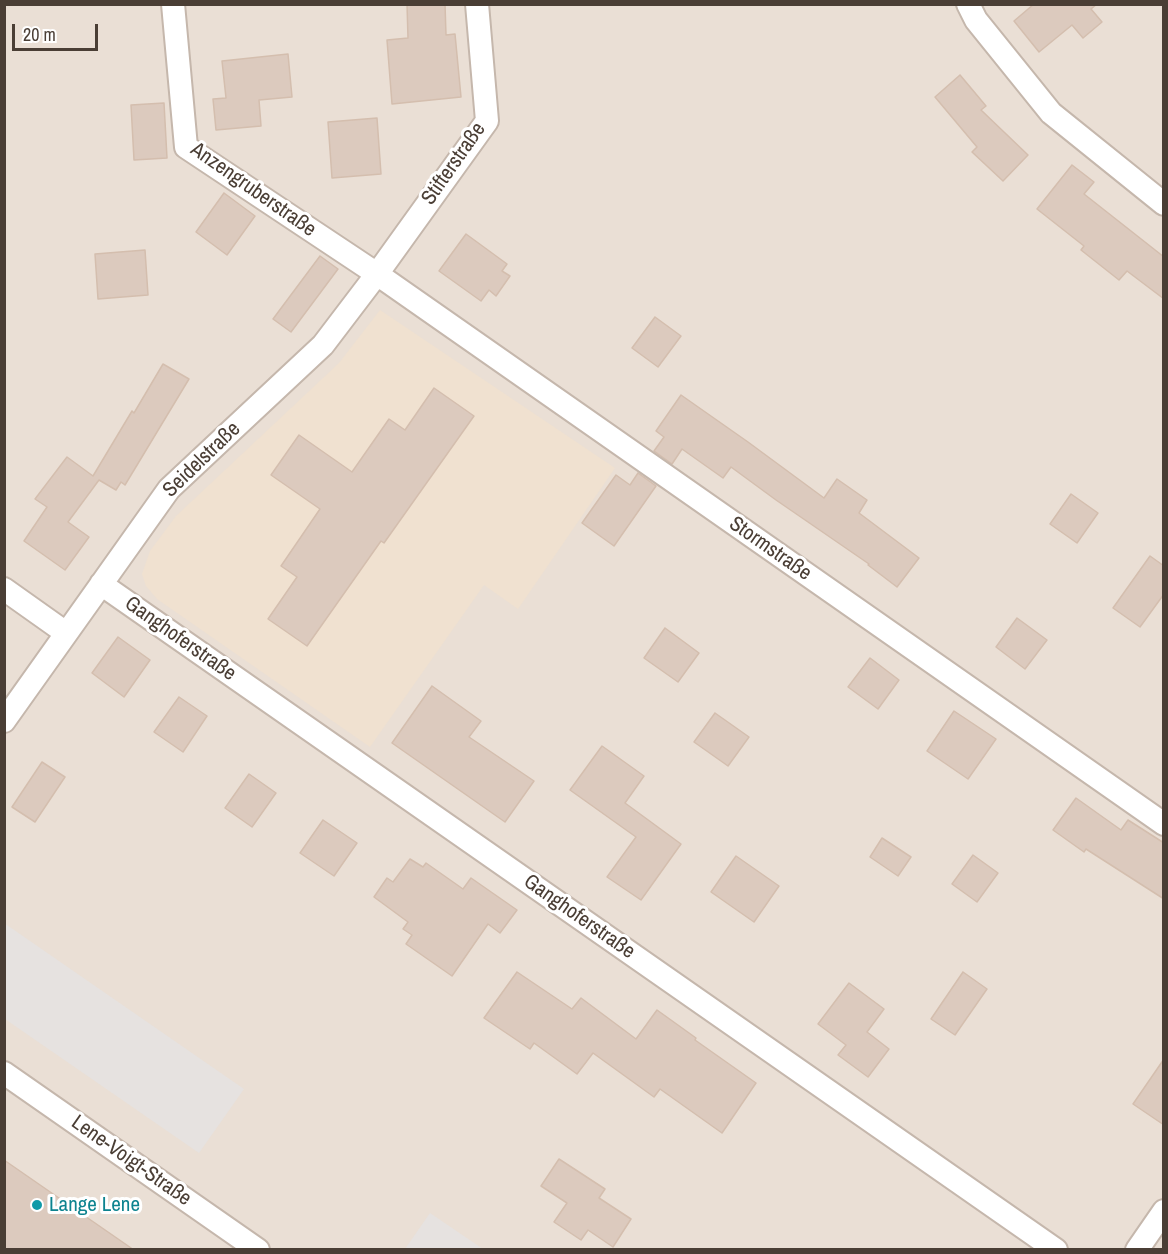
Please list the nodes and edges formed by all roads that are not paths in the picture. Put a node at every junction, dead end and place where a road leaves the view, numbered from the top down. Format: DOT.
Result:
graph roads {
  1 [pos="173,4"];
  2 [pos="477,4"];
  3 [pos="968,4"];
  4 [pos="1164,204"];
  5 [pos="376,274"];
  6 [pos="101,584"];
  7 [pos="4,590"];
  8 [pos="66,633"];
  9 [pos="4,721"];
  10 [pos="1164,824"];
  11 [pos="4,1073"];
  12 [pos="1164,1211"];
  13 [pos="258,1250"];
  14 [pos="1056,1250"];
  15 [pos="1137,1250"];
  1 -- 5 [label="street, Anzengruberstraße"];
  2 -- 5 [label="street, Stifterstraße"];
  3 -- 4 [label="street"];
  5 -- 6 [label="street, Seidelstraße"];
  5 -- 10 [label="street, Stormstraße"];
  6 -- 8 [label="street, Seidelstraße"];
  6 -- 14 [label="street, Ganghoferstraße"];
  7 -- 8 [label="street"];
  8 -- 9 [label="street, Seidelstraße"];
  11 -- 13 [label="street, Lene-Voigt-Straße"];
  12 -- 15 [label="street"];
}
